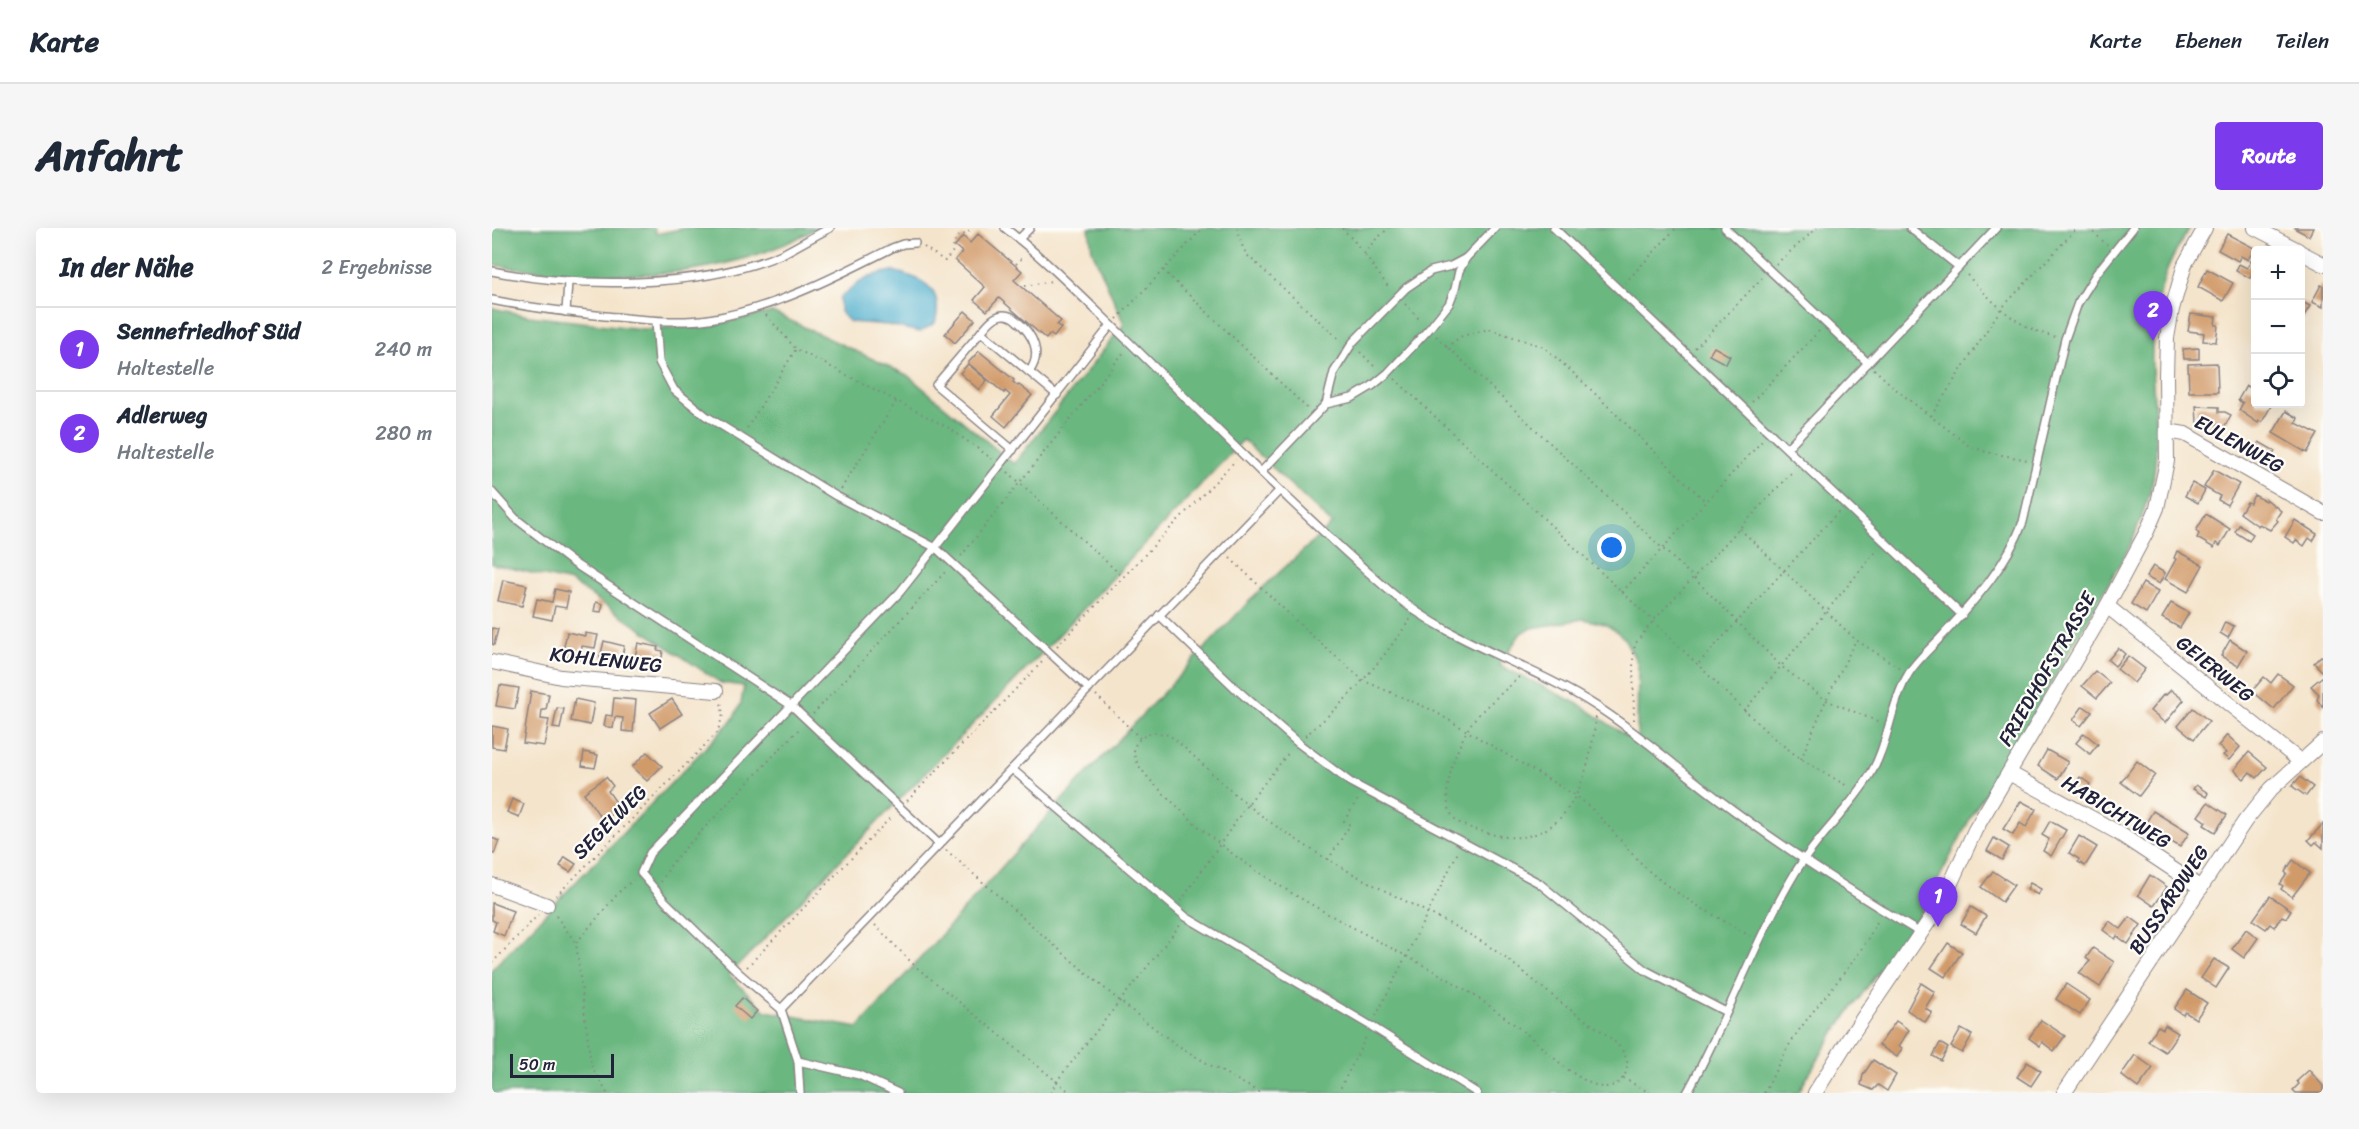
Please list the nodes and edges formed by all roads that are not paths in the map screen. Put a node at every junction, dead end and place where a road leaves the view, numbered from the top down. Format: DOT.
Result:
graph roads {
  1 [pos="830,228"];
  2 [pos="1005,228"];
  3 [pos="1030,228"];
  4 [pos="1495,228"];
  5 [pos="1554,228"];
  6 [pos="1725,228"];
  7 [pos="1910,228"];
  8 [pos="1996,228"];
  9 [pos="2133,228"];
  10 [pos="2205,228"];
  11 [pos="2255,228"];
  12 [pos="1019,239"];
  13 [pos="915,243"];
  14 [pos="2289,246"];
  15 [pos="2305,254"];
  16 [pos="1466,258"];
  17 [pos="2323,264"];
  18 [pos="1959,267"];
  19 [pos="492,271"];
  20 [pos="568,282"];
  21 [pos="492,300"];
  22 [pos="566,312"];
  23 [pos="656,321"];
  24 [pos="1111,325"];
  25 [pos="981,332"];
  26 [pos="1868,363"];
  27 [pos="1029,372"];
  28 [pos="1057,395"];
  29 [pos="1326,404"];
  30 [pos="2167,431"];
  31 [pos="1787,448"];
  32 [pos="1013,450"];
  33 [pos="1261,472"];
  34 [pos="1279,491"];
  35 [pos="492,492"];
  36 [pos="2323,513"];
  37 [pos="936,548"];
  38 [pos="2107,606"];
  39 [pos="1159,615"];
  40 [pos="1962,615"];
  41 [pos="492,662"];
  42 [pos="1089,688"];
  43 [pos="716,691"];
  44 [pos="792,706"];
  45 [pos="2323,742"];
  46 [pos="2300,761"];
  47 [pos="1012,769"];
  48 [pos="2009,774"];
  49 [pos="939,844"];
  50 [pos="1805,859"];
  51 [pos="492,885"];
  52 [pos="2201,888"];
  53 [pos="547,905"];
  54 [pos="1922,934"];
  55 [pos="781,1009"];
  56 [pos="1726,1012"];
  57 [pos="798,1061"];
  58 [pos="800,1093"];
  59 [pos="897,1093"];
  60 [pos="1477,1093"];
  61 [pos="1687,1093"];
  62 [pos="1815,1093"];
  63 [pos="2064,1093"];
  1 -- 20 [label="lane"];
  2 -- 12 [label="lane"];
  3 -- 12 [label="lane"];
  4 -- 16 [label="lane"];
  5 -- 31 [label="lane"];
  6 -- 26 [label="lane"];
  7 -- 18 [label="lane"];
  8 -- 18 [label="lane"];
  9 -- 40 [label="lane"];
  10 -- 30 [label="street, FRIEDHOFSTRASSE"];
  11 -- 14 [label="street"];
  12 -- 24 [label="lane"];
  13 -- 23 [label="lane"];
  15 -- 17 [label="street"];
  16 -- 29 [label="lane"];
  16 -- 29 [label="lane"];
  18 -- 26 [label="lane"];
  19 -- 20 [label="lane"];
  20 -- 22 [label="lane"];
  21 -- 22 [label="lane"];
  22 -- 23 [label="lane"];
  23 -- 37 [label="lane"];
  24 -- 28 [label="lane"];
  24 -- 33 [label="lane"];
  25 -- 27 [label="lane"];
  25 -- 27 [label="lane"];
  25 -- 32 [label="lane"];
  26 -- 31 [label="lane"];
  27 -- 28 [label="lane"];
  28 -- 32 [label="lane"];
  29 -- 33 [label="lane"];
  30 -- 36 [label="street, EULENWEG"];
  30 -- 38 [label="street, FRIEDHOFSTRASSE"];
  31 -- 40 [label="lane"];
  32 -- 37 [label="lane"];
  33 -- 34 [label="lane"];
  34 -- 39 [label="lane"];
  34 -- 50 [label="lane"];
  35 -- 44 [label="lane"];
  37 -- 42 [label="lane"];
  37 -- 44 [label="lane"];
  38 -- 46 [label="street, GEIERWEG"];
  38 -- 48 [label="street, FRIEDHOFSTRASSE"];
  39 -- 42 [label="lane"];
  39 -- 56 [label="lane"];
  40 -- 50 [label="lane"];
  41 -- 43 [label="street, KOHLENWEG"];
  42 -- 47 [label="lane"];
  44 -- 49 [label="lane"];
  44 -- 55 [label="lane"];
  45 -- 46 [label="street, BUSSARDWEG"];
  46 -- 52 [label="street, BUSSARDWEG"];
  47 -- 49 [label="lane"];
  47 -- 60 [label="lane"];
  48 -- 52 [label="street, HABICHTWEG"];
  48 -- 54 [label="street, FRIEDHOFSTRASSE"];
  49 -- 55 [label="lane"];
  50 -- 54 [label="lane"];
  50 -- 56 [label="lane"];
  51 -- 53 [label="street"];
  52 -- 63 [label="street, BUSSARDWEG"];
  54 -- 62 [label="street, FRIEDHOFSTRASSE"];
  55 -- 57 [label="lane"];
  56 -- 61 [label="lane"];
  57 -- 58 [label="lane"];
  57 -- 59 [label="lane"];
}
